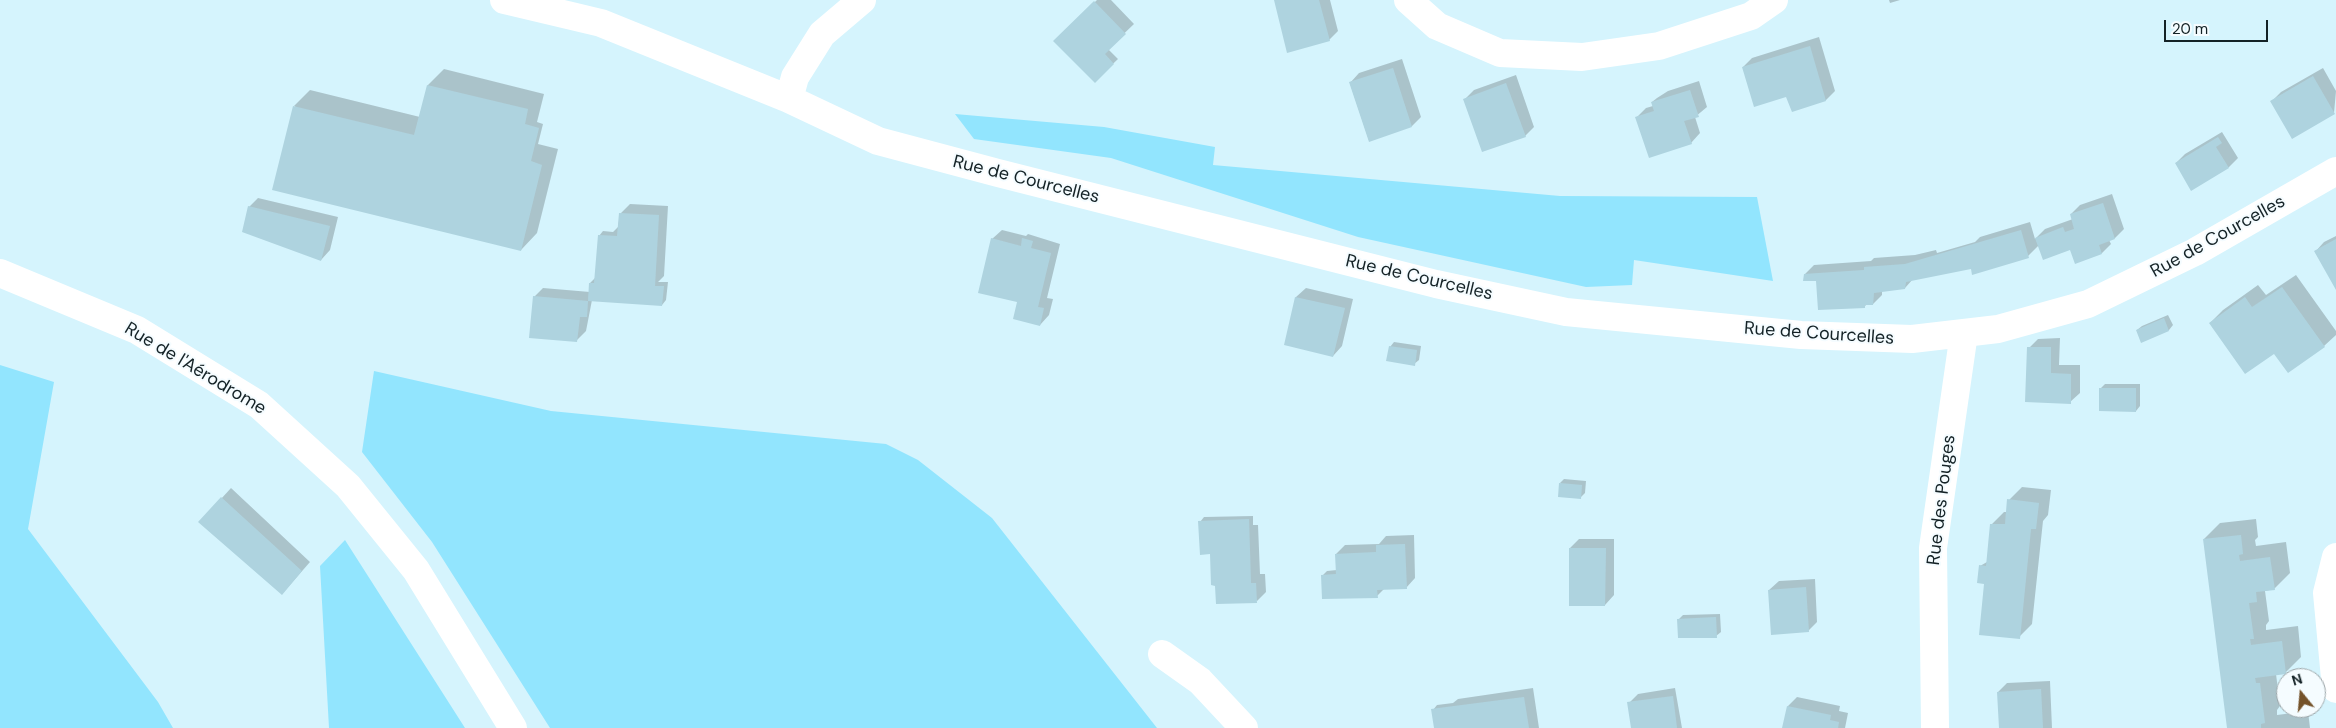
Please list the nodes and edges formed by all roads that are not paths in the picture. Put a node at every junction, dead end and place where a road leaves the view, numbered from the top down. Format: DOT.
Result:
graph roads {
  1 [pos="504,0"];
  2 [pos="862,0"];
  3 [pos="1408,0"];
  4 [pos="1774,0"];
  5 [pos="789,99"];
  6 [pos="2336,171"];
  7 [pos="0,273"];
  8 [pos="1964,333"];
  9 [pos="2336,557"];
  10 [pos="1162,654"];
  11 [pos="2334,654"];
  12 [pos="2336,689"];
  13 [pos="513,728"];
  14 [pos="1244,728"];
  15 [pos="1935,728"];
  1 -- 5 [label="street, Rue de Courcelles"];
  2 -- 5 [label="street"];
  3 -- 4 [label="street"];
  5 -- 8 [label="street, Rue de Courcelles"];
  6 -- 8 [label="street, Rue de Courcelles"];
  7 -- 13 [label="street, Rue de l'Aérodrome"];
  8 -- 15 [label="street, Rue des Pouges"];
  9 -- 11 [label="street"];
  10 -- 14 [label="street"];
  11 -- 12 [label="street"];
}
